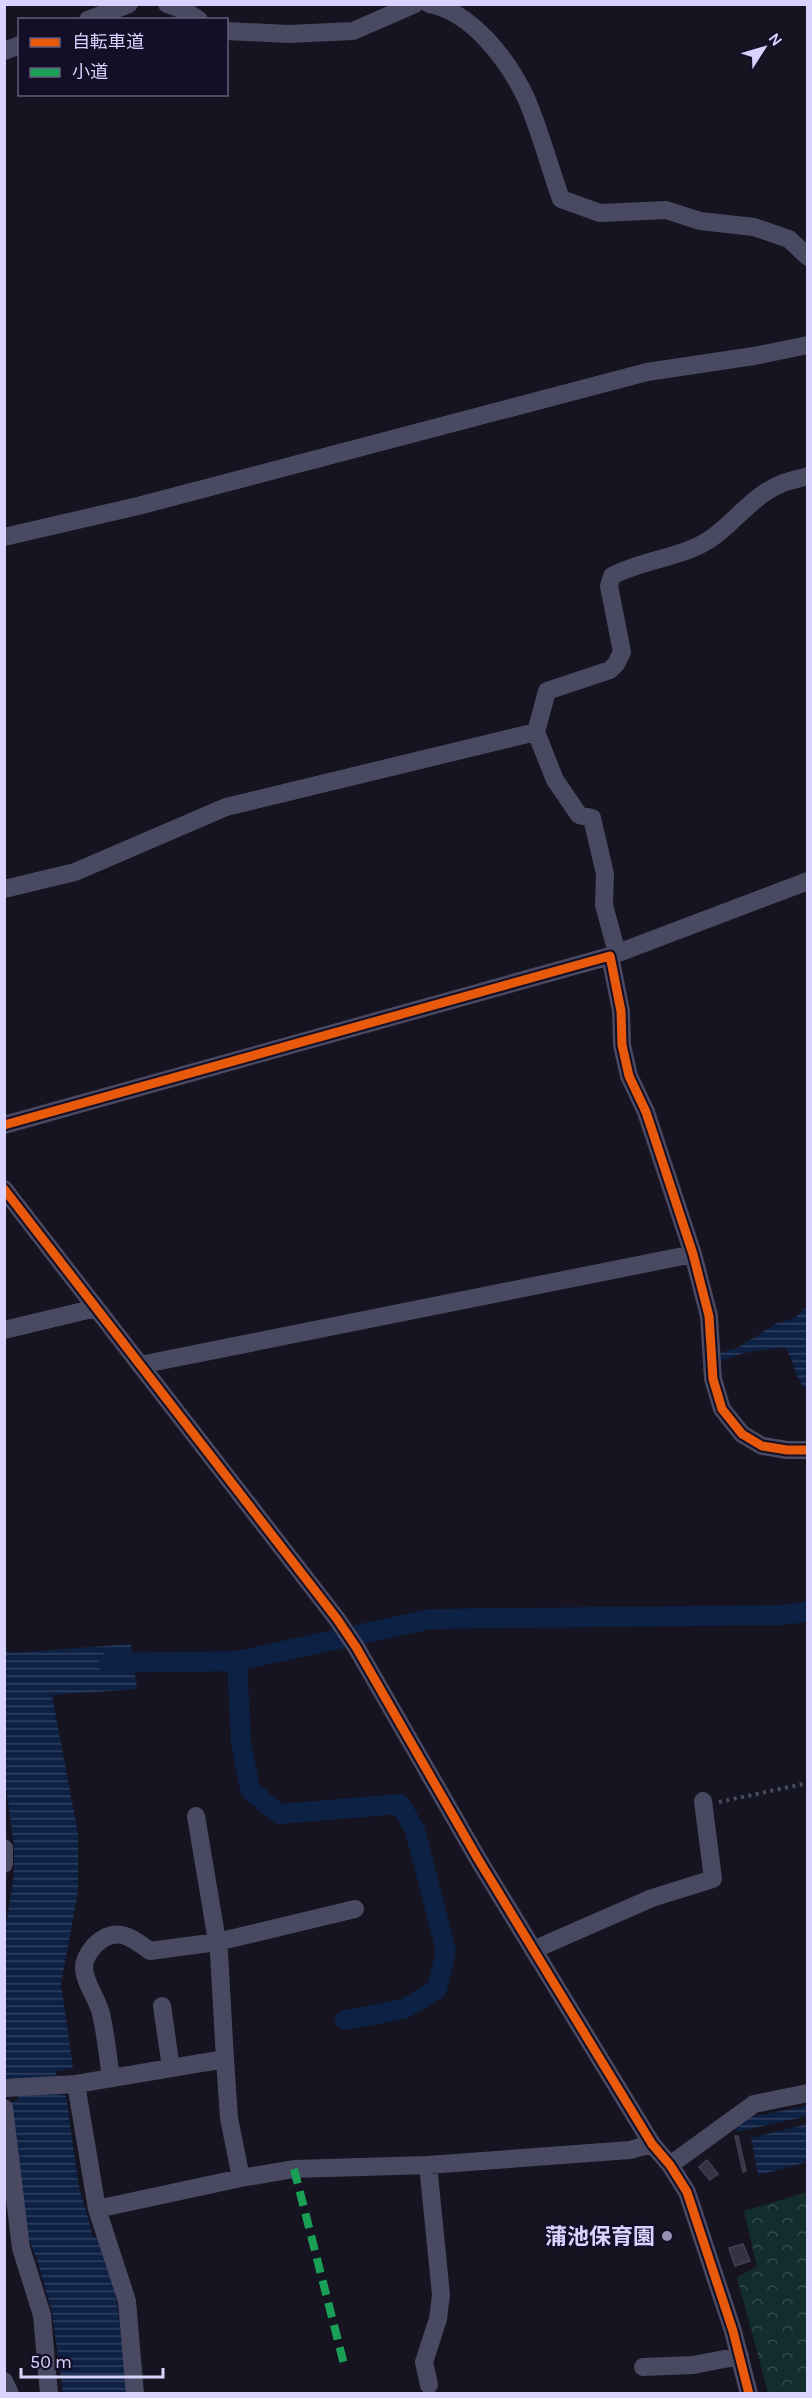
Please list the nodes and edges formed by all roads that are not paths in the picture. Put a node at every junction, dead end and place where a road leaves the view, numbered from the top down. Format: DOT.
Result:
graph roads {
  1 [pos="129,4"];
  2 [pos="167,4"];
  3 [pos="415,4"];
  4 [pos="429,4"];
  5 [pos="93,18"];
  6 [pos="196,18"];
  7 [pos="228,32"];
  8 [pos="807,257"];
  9 [pos="807,345"];
  10 [pos="807,476"];
  11 [pos="4,537"];
  12 [pos="536,732"];
  13 [pos="807,881"];
  14 [pos="4,890"];
  15 [pos="614,954"];
  16 [pos="4,1125"];
  17 [pos="4,1189"];
  18 [pos="693,1254"];
  19 [pos="96,1308"];
  20 [pos="4,1330"];
  21 [pos="140,1365"];
  22 [pos="807,1450"];
  23 [pos="703,1803"];
  24 [pos="196,1816"];
  25 [pos="4,1848"];
  26 [pos="4,1864"];
  27 [pos="355,1909"];
  28 [pos="217,1942"];
  29 [pos="533,1950"];
  30 [pos="162,2006"];
  31 [pos="225,2059"];
  32 [pos="171,2068"];
  33 [pos="111,2078"];
  34 [pos="69,2084"];
  35 [pos="9,2087"];
  36 [pos="807,2093"];
  37 [pos="4,2108"];
  38 [pos="652,2144"];
  39 [pos="428,2165"];
  40 [pos="670,2165"];
  41 [pos="241,2178"];
  42 [pos="97,2210"];
  43 [pos="740,2356"];
  44 [pos="643,2367"];
  45 [pos="4,2381"];
  46 [pos="429,2385"];
  47 [pos="10,2394"];
  48 [pos="49,2394"];
  49 [pos="135,2394"];
  50 [pos="749,2394"];
  1 -- 5 [label="street"];
  2 -- 6 [label="street"];
  3 -- 7 [label="street"];
  4 -- 8 [label="street"];
  9 -- 11 [label="street"];
  10 -- 12 [label="street"];
  12 -- 14 [label="street"];
  12 -- 15 [label="street"];
  13 -- 15 [label="street"];
  15 -- 16 [label="street"];
  15 -- 18 [label="street"];
  17 -- 19 [label="street"];
  18 -- 21 [label="street"];
  18 -- 22 [label="street"];
  19 -- 20 [label="street"];
  19 -- 21 [label="street"];
  21 -- 29 [label="street"];
  23 -- 29 [label="street"];
  24 -- 28 [label="street"];
  25 -- 26 [label="street"];
  27 -- 28 [label="street"];
  28 -- 31 [label="street"];
  28 -- 33 [label="street"];
  29 -- 38 [label="street"];
  30 -- 32 [label="street"];
  31 -- 32 [label="street"];
  31 -- 41 [label="street"];
  32 -- 33 [label="street"];
  33 -- 34 [label="street"];
  34 -- 35 [label="street"];
  34 -- 42 [label="street"];
  36 -- 40 [label="street"];
  37 -- 48 [label="street"];
  38 -- 39 [label="street"];
  38 -- 40 [label="street"];
  39 -- 41 [label="street"];
  39 -- 46 [label="street"];
  40 -- 43 [label="street"];
  41 -- 42 [label="street"];
  42 -- 49 [label="street"];
  43 -- 44 [label="street"];
  43 -- 50 [label="street"];
  45 -- 47 [label="street"];
}
